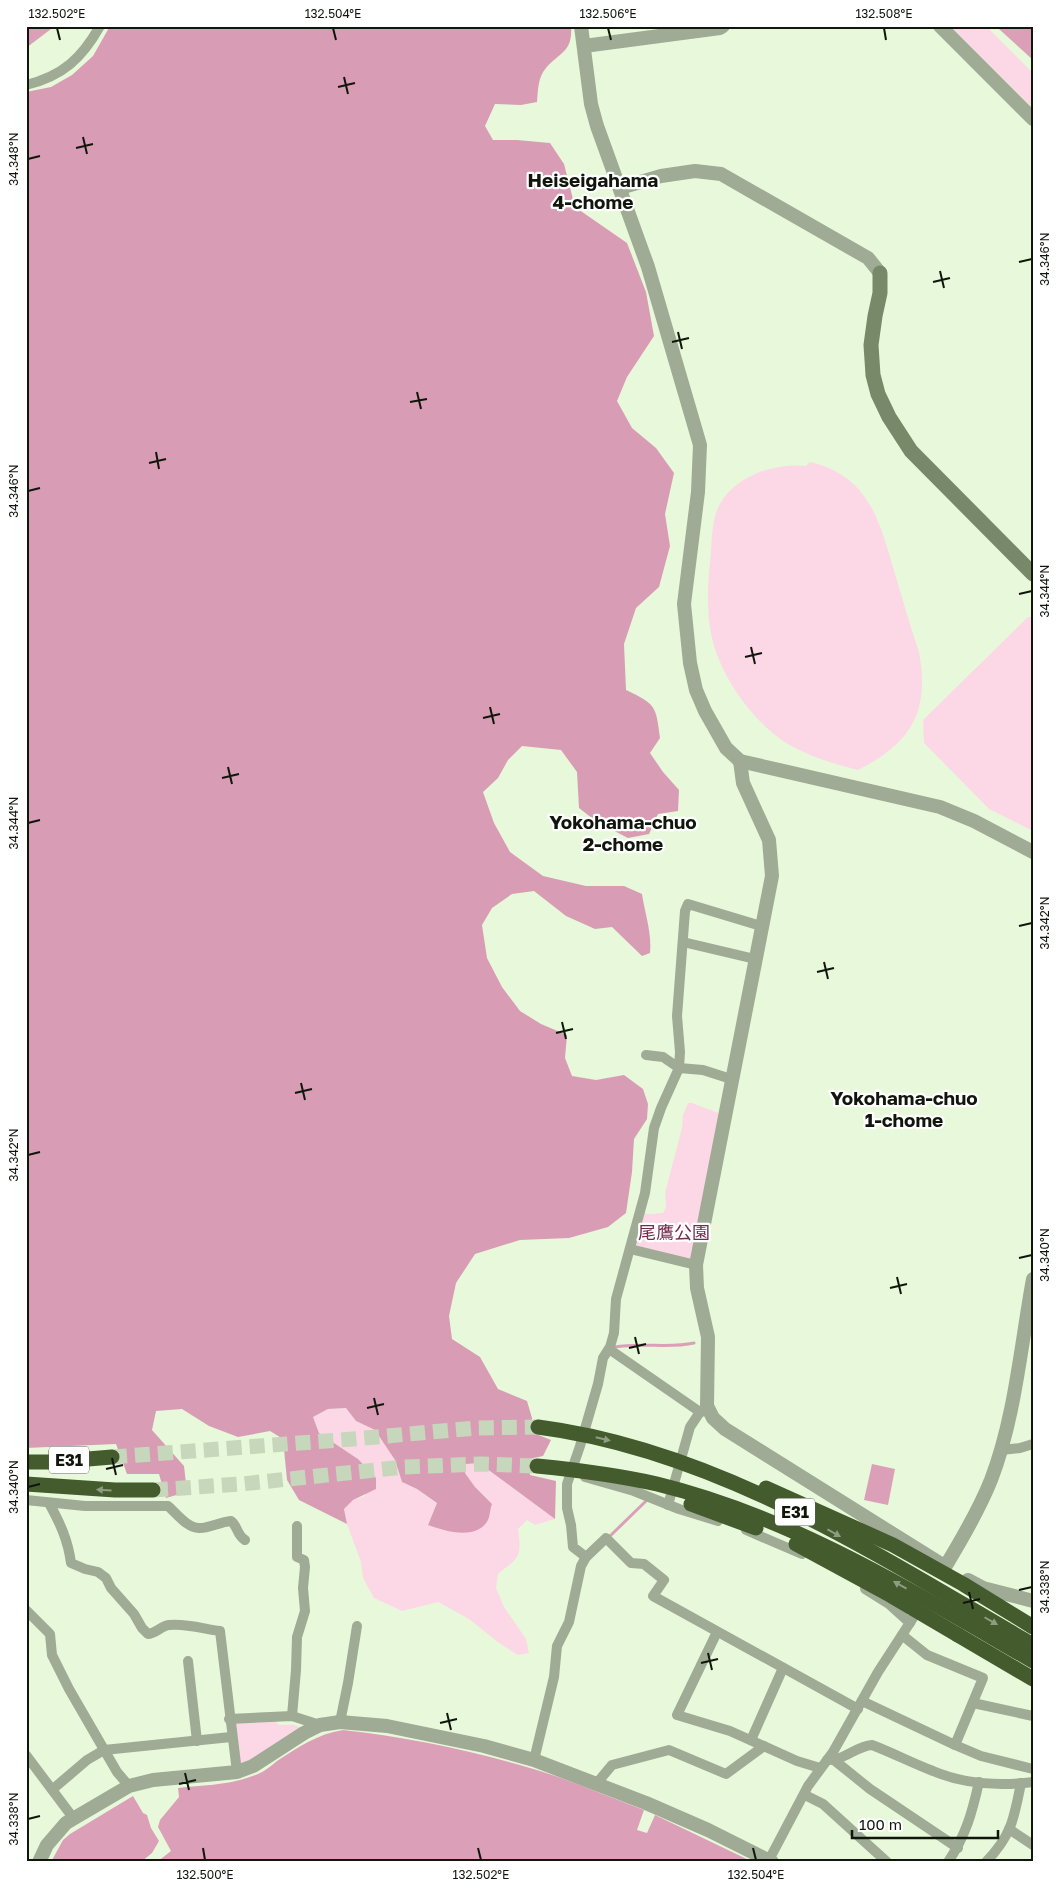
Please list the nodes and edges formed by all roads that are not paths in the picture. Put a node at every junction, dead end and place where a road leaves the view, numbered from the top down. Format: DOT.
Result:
graph roads {
  1 [pos="100,26"];
  2 [pos="581,26"];
  3 [pos="723,26"];
  4 [pos="940,26"];
  5 [pos="584,46"];
  6 [pos="26,85"];
  7 [pos="1033,120"];
  8 [pos="620,188"];
  9 [pos="880,273"];
  10 [pos="1033,574"];
  11 [pos="740,761"];
  12 [pos="1033,852"];
  13 [pos="761,926"];
  14 [pos="682,942"];
  15 [pos="755,959"];
  16 [pos="646,1055"];
  17 [pos="679,1068"];
  18 [pos="731,1079"];
  19 [pos="630,1249"];
  20 [pos="696,1265"];
  21 [pos="1033,1279"];
  22 [pos="608,1349"];
  23 [pos="705,1411"];
  24 [pos="538,1427"];
  25 [pos="1033,1444"];
  26 [pos="641,1448"];
  27 [pos="1001,1450"];
  28 [pos="112,1457"];
  29 [pos="26,1462"];
  30 [pos="537,1466"];
  31 [pos="578,1472"];
  32 [pos="26,1484"];
  33 [pos="153,1490"];
  34 [pos="26,1500"];
  35 [pos="50,1503"];
  36 [pos="668,1505"];
  37 [pos="297,1526"];
  38 [pos="245,1540"];
  39 [pos="586,1557"];
  40 [pos="945,1567"];
  41 [pos="1033,1601"];
  42 [pos="26,1610"];
  43 [pos="910,1623"];
  44 [pos="357,1626"];
  45 [pos="1033,1627"];
  46 [pos="717,1632"];
  47 [pos="902,1635"];
  48 [pos="1033,1645"];
  49 [pos="188,1661"];
  50 [pos="1033,1662"];
  51 [pos="783,1668"];
  52 [pos="1033,1679"];
  53 [pos="973,1703"];
  54 [pos="860,1705"];
  55 [pos="292,1716"];
  56 [pos="1033,1716"];
  57 [pos="230,1719"];
  58 [pos="340,1722"];
  59 [pos="320,1725"];
  60 [pos="231,1737"];
  61 [pos="750,1740"];
  62 [pos="197,1741"];
  63 [pos="764,1746"];
  64 [pos="955,1746"];
  65 [pos="104,1750"];
  66 [pos="26,1755"];
  67 [pos="534,1760"];
  68 [pos="827,1762"];
  69 [pos="1033,1769"];
  70 [pos="237,1772"];
  71 [pos="978,1782"];
  72 [pos="1033,1782"];
  73 [pos="597,1783"];
  74 [pos="1021,1783"];
  75 [pos="129,1786"];
  76 [pos="53,1789"];
  77 [pos="804,1795"];
  78 [pos="74,1819"];
  79 [pos="1009,1829"];
  80 [pos="1033,1845"];
  81 [pos="958,1848"];
  82 [pos="771,1861"];
  83 [pos="39,1862"];
  84 [pos="887,1862"];
  85 [pos="948,1862"];
  86 [pos="986,1862"];
  1 -- 6 [label="street"];
  2 -- 5 [label="street"];
  3 -- 5 [label="street"];
  4 -- 7 [label="street"];
  5 -- 8 [label="street"];
  8 -- 9 [label="street"];
  8 -- 11 [label="street"];
  9 -- 10 [label="main road"];
  11 -- 12 [label="street"];
  11 -- 13 [label="street"];
  13 -- 14 [label="street"];
  13 -- 15 [label="street"];
  14 -- 15 [label="street"];
  14 -- 17 [label="street"];
  15 -- 18 [label="street"];
  16 -- 17 [label="street"];
  17 -- 18 [label="street"];
  17 -- 19 [label="street"];
  18 -- 20 [label="street"];
  19 -- 20 [label="street"];
  19 -- 22 [label="street"];
  20 -- 23 [label="street"];
  21 -- 27 [label="street"];
  22 -- 23 [label="street"];
  22 -- 31 [label="street"];
  23 -- 36 [label="street"];
  23 -- 40 [label="street"];
  24 -- 26 [label="highway, E31, one-way, bridge"];
  25 -- 27 [label="street"];
  26 -- 45 [label="highway, bridge"];
  26 -- 48 [label="highway, E31, one-way, bridge"];
  27 -- 40 [label="street"];
  28 -- 29 [label="highway, E31"];
  30 -- 31 [label="highway, E31, bridge"];
  31 -- 36 [label="street"];
  31 -- 39 [label="street"];
  50 -- 31 [label="highway, E31, one-way, bridge"];
  31 -- 52 [label="highway, bridge"];
  33 -- 32 [label="highway, E31, one-way"];
  34 -- 35 [label="street"];
  35 -- 38 [label="street"];
  35 -- 57 [label="street"];
  36 -- 43 [label="street"];
  37 -- 55 [label="street"];
  39 -- 46 [label="street"];
  39 -- 67 [label="street"];
  40 -- 41 [label="street"];
  40 -- 43 [label="street"];
  42 -- 65 [label="street"];
  43 -- 47 [label="street"];
  44 -- 58 [label="street"];
  46 -- 51 [label="street"];
  46 -- 61 [label="street"];
  47 -- 53 [label="street"];
  47 -- 54 [label="street"];
  49 -- 62 [label="street"];
  51 -- 54 [label="street"];
  51 -- 61 [label="street"];
  53 -- 56 [label="street"];
  53 -- 64 [label="street"];
  54 -- 64 [label="street"];
  54 -- 68 [label="street"];
  55 -- 57 [label="street"];
  55 -- 59 [label="street"];
  57 -- 60 [label="street"];
  58 -- 59 [label="street"];
  58 -- 67 [label="street"];
  59 -- 70 [label="street"];
  60 -- 62 [label="street"];
  60 -- 70 [label="street"];
  61 -- 63 [label="street"];
  62 -- 65 [label="street"];
  63 -- 68 [label="street"];
  63 -- 73 [label="street"];
  64 -- 69 [label="street"];
  65 -- 75 [label="street"];
  65 -- 76 [label="street"];
  66 -- 76 [label="street"];
  67 -- 73 [label="street"];
  68 -- 71 [label="street"];
  68 -- 77 [label="street"];
  68 -- 81 [label="street"];
  70 -- 75 [label="street"];
  71 -- 74 [label="street"];
  71 -- 81 [label="street"];
  72 -- 74 [label="street"];
  73 -- 82 [label="street"];
  74 -- 79 [label="street"];
  75 -- 78 [label="street"];
  76 -- 78 [label="street"];
  77 -- 82 [label="street"];
  77 -- 84 [label="street"];
  78 -- 83 [label="street"];
  79 -- 80 [label="street"];
  79 -- 86 [label="street"];
  81 -- 85 [label="street"];
}
